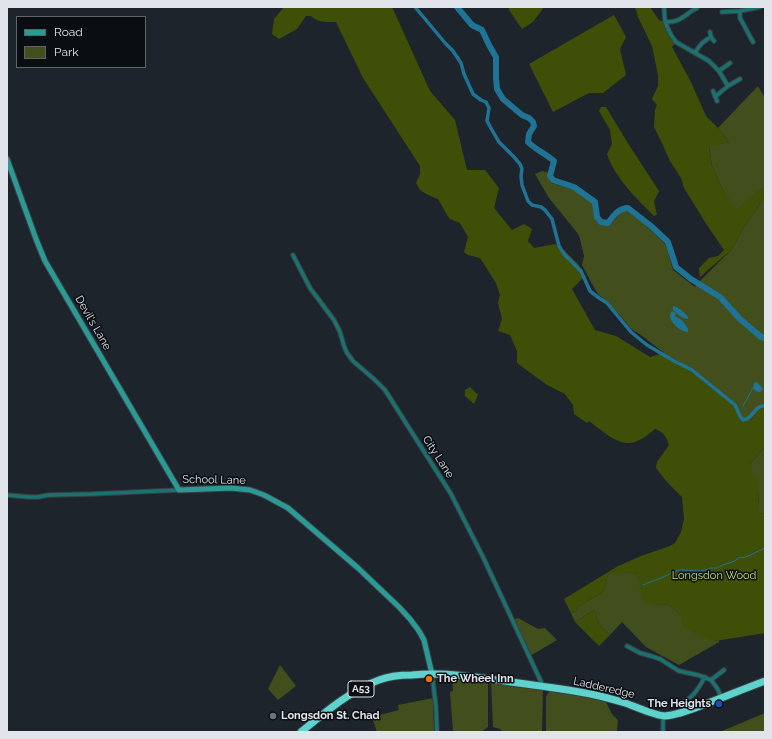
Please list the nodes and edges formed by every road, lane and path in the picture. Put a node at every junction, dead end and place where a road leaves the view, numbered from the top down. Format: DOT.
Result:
graph roads {
  1 [pos="664,7"];
  2 [pos="760,7"];
  3 [pos="698,9"];
  4 [pos="740,11"];
  5 [pos="722,12"];
  6 [pos="665,22"];
  7 [pos="710,32"];
  8 [pos="711,37"];
  9 [pos="714,41"];
  10 [pos="753,42"];
  11 [pos="695,53"];
  12 [pos="730,63"];
  13 [pos="719,71"];
  14 [pos="740,79"];
  15 [pos="728,86"];
  16 [pos="714,92"];
  17 [pos="716,96"];
  18 [pos="717,101"];
  19 [pos="7,159"];
  20 [pos="293,255"];
  21 [pos="179,490"];
  22 [pos="7,495"];
  23 [pos="627,646"];
  24 [pos="724,670"];
  25 [pos="432,674"];
  26 [pos="705,677"];
  27 [pos="711,680"];
  28 [pos="765,681"];
  29 [pos="544,686"];
  30 [pos="722,698"];
  31 [pos="678,705"];
  32 [pos="663,716"];
  33 [pos="301,732"];
  34 [pos="437,732"];
  35 [pos="663,732"];
  1 -- 6 [label="street"];
  2 -- 4 [label="street"];
  3 -- 6 [label="street"];
  4 -- 5 [label="street"];
  4 -- 10 [label="street"];
  6 -- 11 [label="street"];
  7 -- 8 [label="street"];
  8 -- 9 [label="street"];
  8 -- 11 [label="street"];
  11 -- 13 [label="street"];
  12 -- 13 [label="street"];
  13 -- 15 [label="street"];
  14 -- 15 [label="street"];
  15 -- 17 [label="street"];
  16 -- 17 [label="street"];
  17 -- 18 [label="street"];
  19 -- 21 [label="street, Devil's Lane"];
  20 -- 29 [label="street, City Lane"];
  21 -- 22 [label="street, School Lane"];
  21 -- 25 [label="street, School Lane"];
  23 -- 26 [label="street"];
  24 -- 27 [label="street"];
  25 -- 29 [label="highway, Ladderedge / A53"];
  25 -- 33 [label="highway, A53"];
  25 -- 34 [label="street"];
  26 -- 27 [label="street"];
  26 -- 31 [label="street"];
  27 -- 30 [label="street"];
  28 -- 30 [label="highway"];
  29 -- 32 [label="highway, Ladderedge / A53"];
  30 -- 32 [label="highway"];
  32 -- 35 [label="street"];
}
